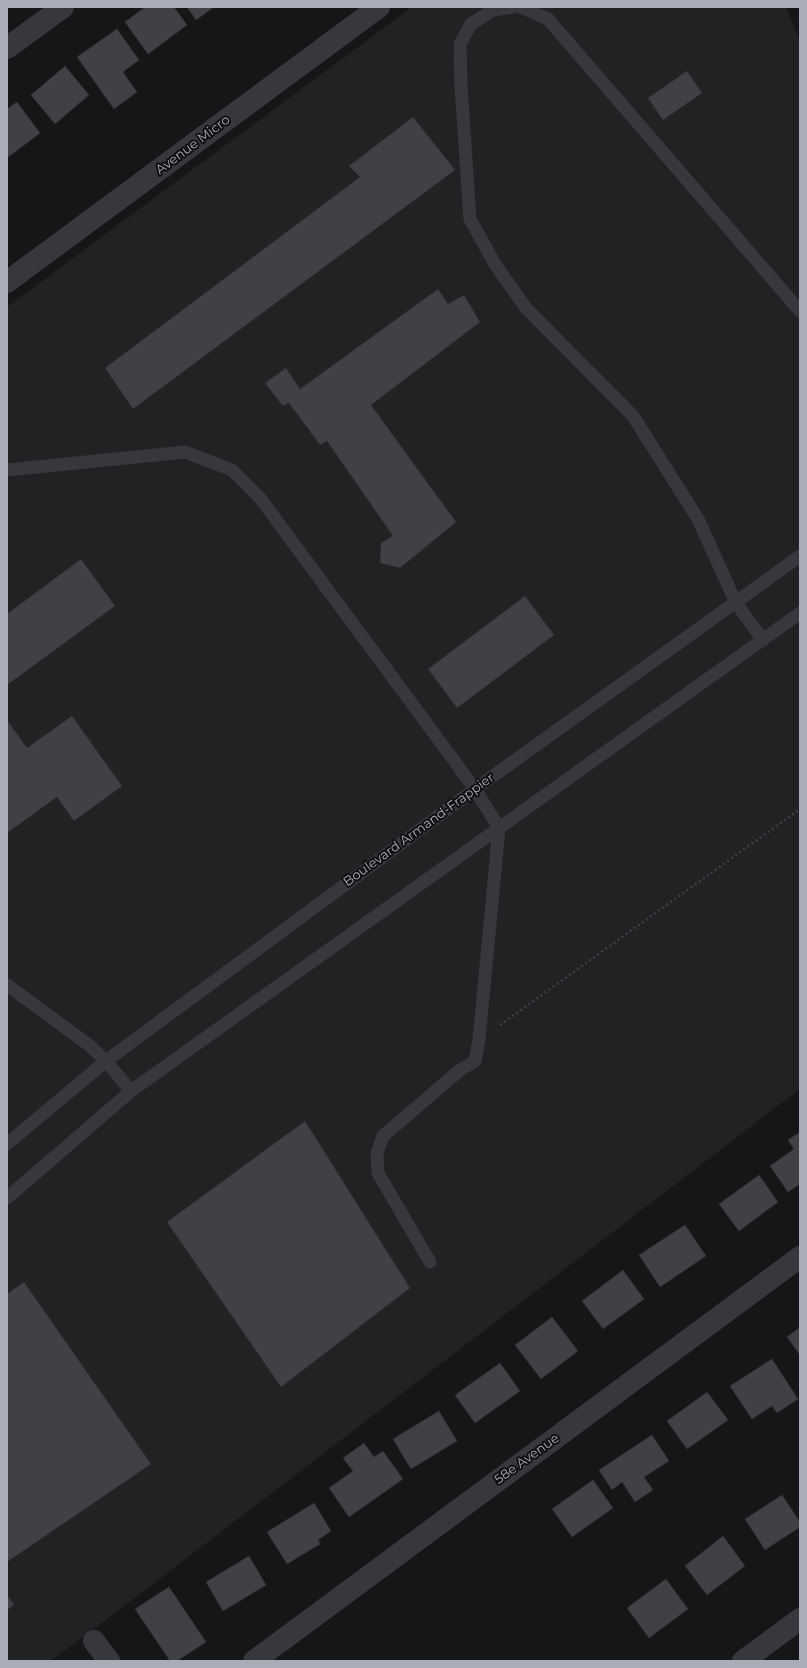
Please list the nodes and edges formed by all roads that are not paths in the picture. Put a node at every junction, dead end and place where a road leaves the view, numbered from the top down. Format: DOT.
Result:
graph roads {
  1 [pos="63,7"];
  2 [pos="379,7"];
  3 [pos="512,7"];
  4 [pos="521,7"];
  5 [pos="7,48"];
  6 [pos="7,282"];
  7 [pos="800,311"];
  8 [pos="7,470"];
  9 [pos="800,556"];
  10 [pos="736,603"];
  11 [pos="800,614"];
  12 [pos="763,640"];
  13 [pos="475,789"];
  14 [pos="499,828"];
  15 [pos="7,985"];
  16 [pos="106,1061"];
  17 [pos="131,1091"];
  18 [pos="7,1144"];
  19 [pos="7,1198"];
  20 [pos="800,1257"];
  21 [pos="430,1262"];
  22 [pos="800,1618"];
  23 [pos="94,1641"];
  24 [pos="109,1661"];
  25 [pos="254,1661"];
  26 [pos="743,1661"];
  1 -- 5 [label="street"];
  2 -- 6 [label="street, Avenue Micro"];
  3 -- 10 [label="lane"];
  4 -- 7 [label="lane"];
  8 -- 13 [label="lane"];
  9 -- 10 [label="lane, Boulevard Armand-Frappier"];
  10 -- 12 [label="lane"];
  10 -- 13 [label="lane, Boulevard Armand-Frappier"];
  11 -- 12 [label="lane"];
  12 -- 14 [label="lane"];
  13 -- 14 [label="lane"];
  13 -- 16 [label="lane, Boulevard Armand-Frappier"];
  14 -- 17 [label="lane"];
  14 -- 21 [label="lane"];
  15 -- 16 [label="lane"];
  16 -- 17 [label="lane"];
  16 -- 18 [label="lane, Boulevard Armand-Frappier"];
  17 -- 19 [label="lane"];
  20 -- 25 [label="street, 58e Avenue"];
  22 -- 26 [label="street"];
  23 -- 24 [label="street"];
}
